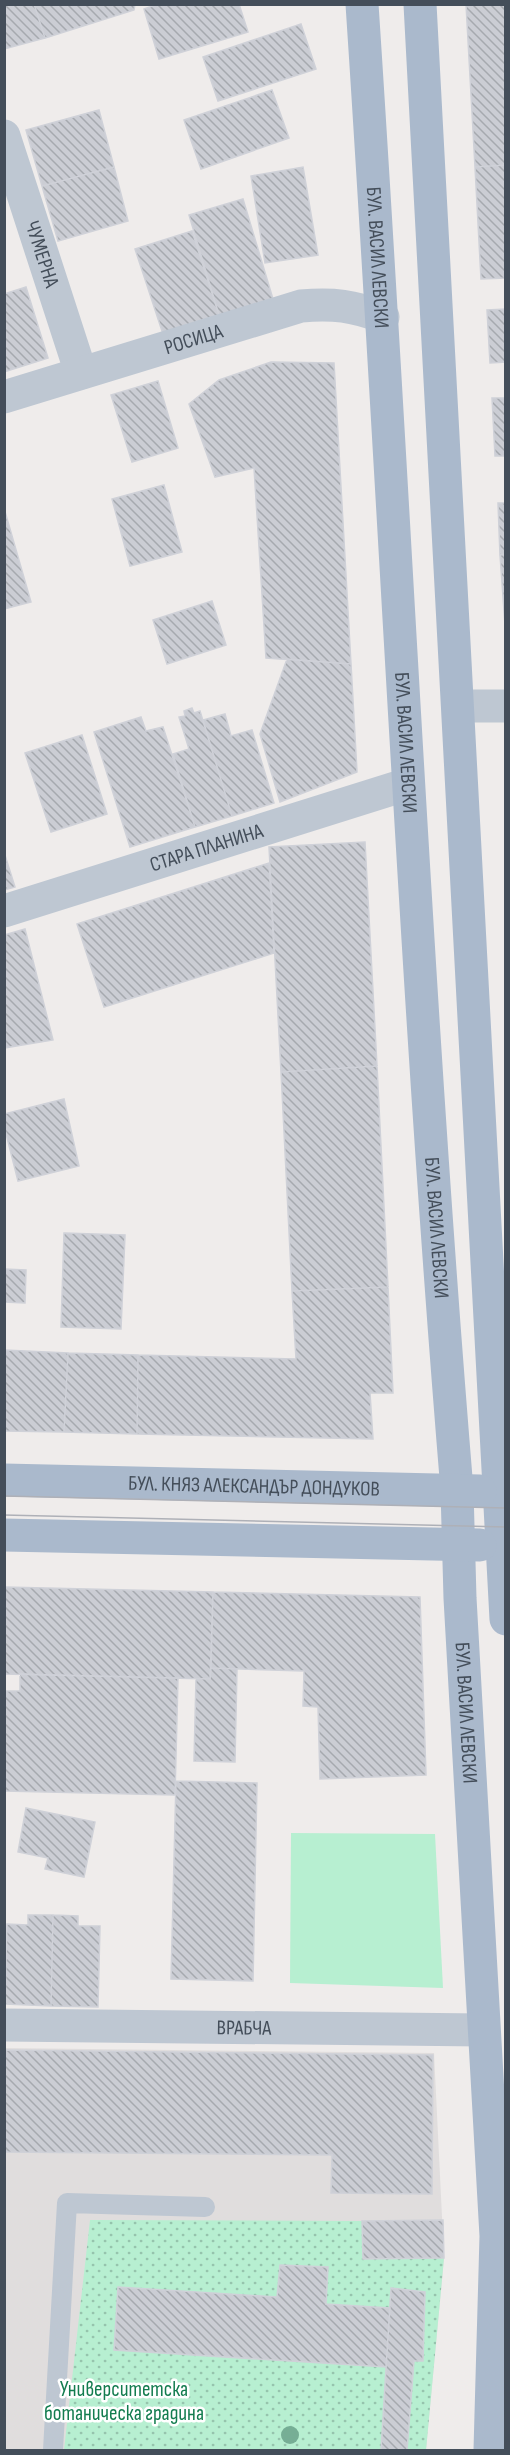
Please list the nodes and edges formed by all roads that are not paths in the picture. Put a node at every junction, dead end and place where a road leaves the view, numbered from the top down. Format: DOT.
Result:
graph roads {
  1 [pos="362,4"];
  2 [pos="420,4"];
  3 [pos="4,136"];
  4 [pos="383,317"];
  5 [pos="81,373"];
  6 [pos="4,397"];
  7 [pos="458,706"];
  8 [pos="506,706"];
  9 [pos="408,784"];
  10 [pos="4,911"];
  11 [pos="4,1480"];
  12 [pos="457,1490"];
  13 [pos="503,1492"];
  14 [pos="4,1535"];
  15 [pos="458,1545"];
  16 [pos="504,1546"];
  17 [pos="506,1619"];
  18 [pos="4,2025"];
  19 [pos="483,2030"];
  20 [pos="205,2207"];
  21 [pos="53,2451"];
  22 [pos="490,2451"];
  1 -- 4 [label="main road, БУЛ. ВАСИЛ ЛЕВСКИ"];
  2 -- 7 [label="main road"];
  3 -- 5 [label="street, ЧУМЕРНА"];
  4 -- 5 [label="street, РОСИЦА"];
  4 -- 9 [label="main road, БУЛ. ВАСИЛ ЛЕВСКИ"];
  5 -- 6 [label="street, РОСИЦА"];
  7 -- 8 [label="street"];
  7 -- 13 [label="main road"];
  9 -- 10 [label="street, СТАРА ПЛАНИНА"];
  9 -- 12 [label="main road, БУЛ. ВАСИЛ ЛЕВСКИ"];
  11 -- 12 [label="main road, БУЛ. КНЯЗ АЛЕКСАНДЪР ДОНДУКОВ"];
  12 -- 13 [label="main road, БУЛ. КНЯЗ АЛЕКСАНДЪР ДОНДУКОВ"];
  12 -- 15 [label="main road, БУЛ. ВАСИЛ ЛЕВСКИ"];
  13 -- 16 [label="main road"];
  14 -- 15 [label="main road"];
  15 -- 16 [label="main road"];
  15 -- 19 [label="main road, БУЛ. ВАСИЛ ЛЕВСКИ"];
  16 -- 17 [label="main road"];
  18 -- 19 [label="street, ВРАБЧА"];
  19 -- 22 [label="main road, БУЛ. ВАСИЛ ЛЕВСКИ"];
  20 -- 21 [label="lane"];
}
